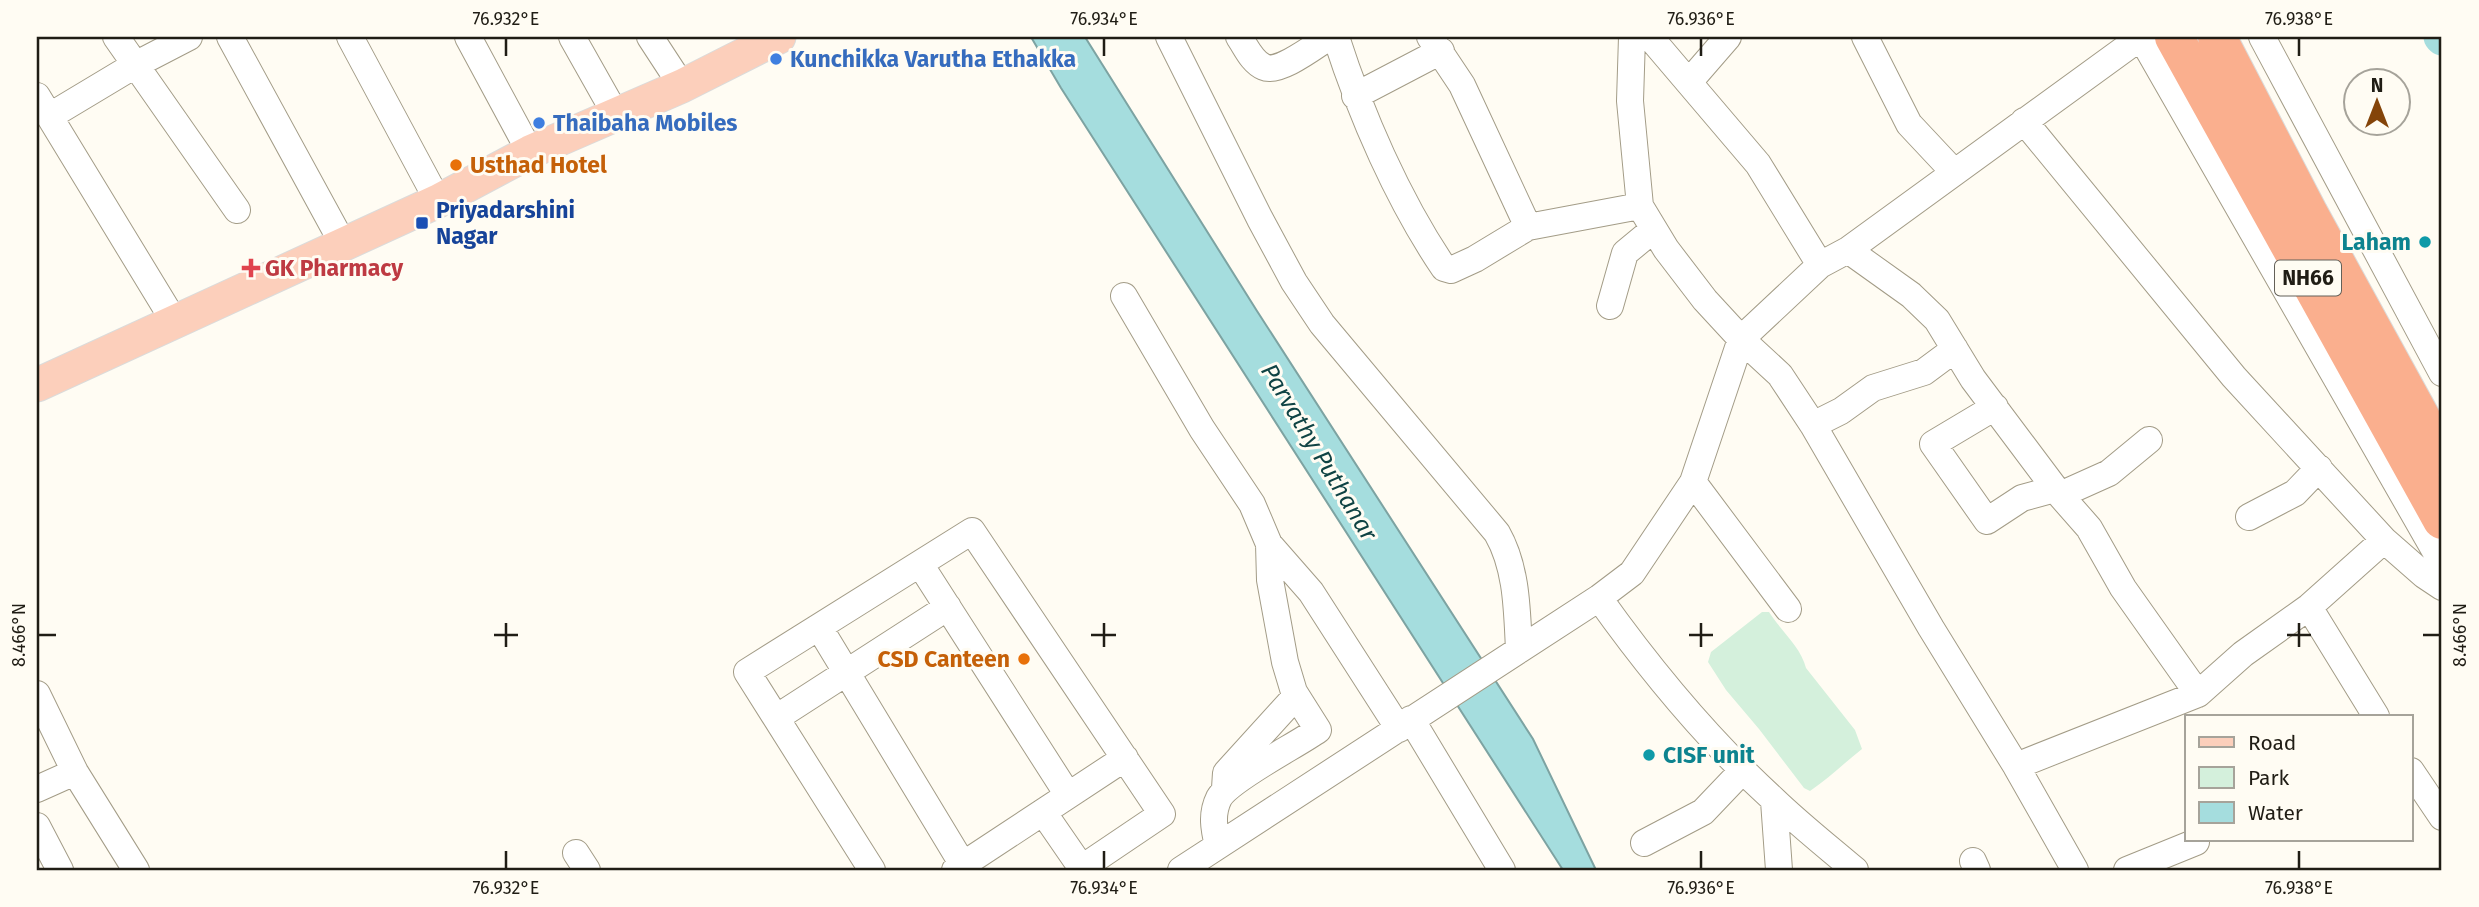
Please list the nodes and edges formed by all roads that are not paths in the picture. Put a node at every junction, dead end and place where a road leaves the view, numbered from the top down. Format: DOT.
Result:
graph roads {
  1 [pos="116,37"];
  2 [pos="189,37"];
  3 [pos="230,37"];
  4 [pos="350,37"];
  5 [pos="468,37"];
  6 [pos="572,37"];
  7 [pos="650,37"];
  8 [pos="779,37"];
  9 [pos="1169,37"];
  10 [pos="1239,37"];
  11 [pos="1329,37"];
  12 [pos="1336,37"];
  13 [pos="1632,37"];
  14 [pos="1650,37"];
  15 [pos="1728,37"];
  16 [pos="1865,37"];
  17 [pos="2141,37"];
  18 [pos="2174,37"];
  19 [pos="2217,37"];
  20 [pos="2262,37"];
  21 [pos="1435,44"];
  22 [pos="135,65"];
  23 [pos="1689,82"];
  24 [pos="682,86"];
  25 [pos="1355,96"];
  26 [pos="43,106"];
  27 [pos="616,115"];
  28 [pos="2024,121"];
  29 [pos="530,152"];
  30 [pos="1954,172"];
  31 [pos="438,201"];
  32 [pos="1640,206"];
  33 [pos="237,210"];
  34 [pos="1528,227"];
  35 [pos="1654,229"];
  36 [pos="343,244"];
  37 [pos="1848,250"];
  38 [pos="1821,265"];
  39 [pos="1124,296"];
  40 [pos="1610,306"];
  41 [pos="174,321"];
  42 [pos="1741,340"];
  43 [pos="1955,349"];
  44 [pos="2440,359"];
  45 [pos="37,385"];
  46 [pos="1995,407"];
  47 [pos="1813,425"];
  48 [pos="2149,440"];
  49 [pos="2442,456"];
  50 [pos="2319,468"];
  51 [pos="1693,482"];
  52 [pos="2058,492"];
  53 [pos="2249,517"];
  54 [pos="2442,520"];
  55 [pos="2384,540"];
  56 [pos="1269,544"];
  57 [pos="920,564"];
  58 [pos="2442,564"];
  59 [pos="2442,587"];
  60 [pos="1599,598"];
  61 [pos="948,607"];
  62 [pos="2309,607"];
  63 [pos="1788,609"];
  64 [pos="820,627"];
  65 [pos="1510,656"];
  66 [pos="848,674"];
  67 [pos="37,694"];
  68 [pos="2198,694"];
  69 [pos="1296,696"];
  70 [pos="2375,715"];
  71 [pos="776,718"];
  72 [pos="1405,724"];
  73 [pos="1125,758"];
  74 [pos="2017,766"];
  75 [pos="1743,769"];
  76 [pos="75,772"];
  77 [pos="2412,772"];
  78 [pos="37,789"];
  79 [pos="1224,793"];
  80 [pos="1068,795"];
  81 [pos="1774,801"];
  82 [pos="1043,812"];
  83 [pos="2442,817"];
  84 [pos="37,826"];
  85 [pos="2196,842"];
  86 [pos="1644,843"];
  87 [pos="1218,846"];
  88 [pos="959,868"];
  89 [pos="61,870"];
  90 [pos="136,870"];
  91 [pos="872,870"];
  92 [pos="1081,870"];
  93 [pos="1181,870"];
  94 [pos="1502,870"];
  95 [pos="1779,870"];
  96 [pos="1855,870"];
  97 [pos="2075,870"];
  98 [pos="2127,870"];
  1 -- 22 [label="street"];
  2 -- 22 [label="street"];
  3 -- 36 [label="street"];
  4 -- 31 [label="street"];
  5 -- 29 [label="street"];
  6 -- 27 [label="street"];
  7 -- 24 [label="street"];
  8 -- 24 [label="main road"];
  9 -- 65 [label="street"];
  10 -- 11 [label="street"];
  12 -- 25 [label="street"];
  13 -- 32 [label="street"];
  14 -- 23 [label="street"];
  15 -- 23 [label="street"];
  16 -- 30 [label="street"];
  17 -- 28 [label="street"];
  17 -- 58 [label="street"];
  18 -- 54 [label="highway, NH66"];
  19 -- 49 [label="highway, NH66"];
  20 -- 44 [label="street"];
  21 -- 25 [label="street"];
  21 -- 34 [label="street"];
  22 -- 26 [label="street"];
  22 -- 33 [label="street"];
  23 -- 38 [label="street"];
  24 -- 27 [label="main road"];
  25 -- 34 [label="street"];
  26 -- 41 [label="street"];
  27 -- 29 [label="main road"];
  28 -- 30 [label="street"];
  28 -- 50 [label="street"];
  29 -- 31 [label="main road"];
  30 -- 37 [label="street"];
  31 -- 36 [label="main road"];
  32 -- 34 [label="street"];
  32 -- 35 [label="street"];
  35 -- 40 [label="street"];
  35 -- 42 [label="street"];
  36 -- 41 [label="main road"];
  37 -- 38 [label="street"];
  37 -- 43 [label="street"];
  38 -- 42 [label="street"];
  39 -- 56 [label="street"];
  41 -- 45 [label="main road"];
  42 -- 47 [label="street"];
  42 -- 51 [label="street"];
  43 -- 46 [label="street"];
  43 -- 47 [label="street"];
  46 -- 52 [label="street"];
  46 -- 52 [label="street"];
  47 -- 74 [label="street"];
  48 -- 52 [label="street"];
  50 -- 53 [label="street"];
  50 -- 55 [label="street"];
  51 -- 60 [label="street"];
  51 -- 63 [label="street"];
  52 -- 68 [label="street"];
  55 -- 59 [label="street"];
  55 -- 62 [label="street"];
  56 -- 69 [label="street"];
  56 -- 72 [label="street"];
  57 -- 61 [label="street"];
  57 -- 64 [label="street"];
  57 -- 73 [label="street"];
  60 -- 65 [label="street"];
  60 -- 75 [label="street"];
  61 -- 66 [label="street"];
  61 -- 80 [label="street"];
  62 -- 68 [label="street"];
  62 -- 70 [label="street"];
  64 -- 66 [label="street"];
  64 -- 71 [label="street"];
  65 -- 72 [label="street"];
  66 -- 71 [label="street"];
  66 -- 88 [label="street"];
  67 -- 76 [label="street"];
  68 -- 74 [label="street"];
  69 -- 79 [label="street"];
  69 -- 79 [label="street"];
  71 -- 91 [label="street"];
  72 -- 87 [label="street"];
  72 -- 94 [label="street"];
  73 -- 80 [label="street"];
  73 -- 92 [label="street"];
  74 -- 97 [label="street"];
  75 -- 81 [label="street"];
  75 -- 86 [label="street"];
  76 -- 78 [label="street"];
  76 -- 90 [label="street"];
  77 -- 83 [label="street"];
  79 -- 87 [label="street"];
  80 -- 82 [label="street"];
  81 -- 95 [label="street"];
  81 -- 96 [label="street"];
  82 -- 88 [label="street"];
  82 -- 92 [label="street"];
  84 -- 89 [label="street"];
  85 -- 98 [label="street"];
  87 -- 93 [label="street"];
}
